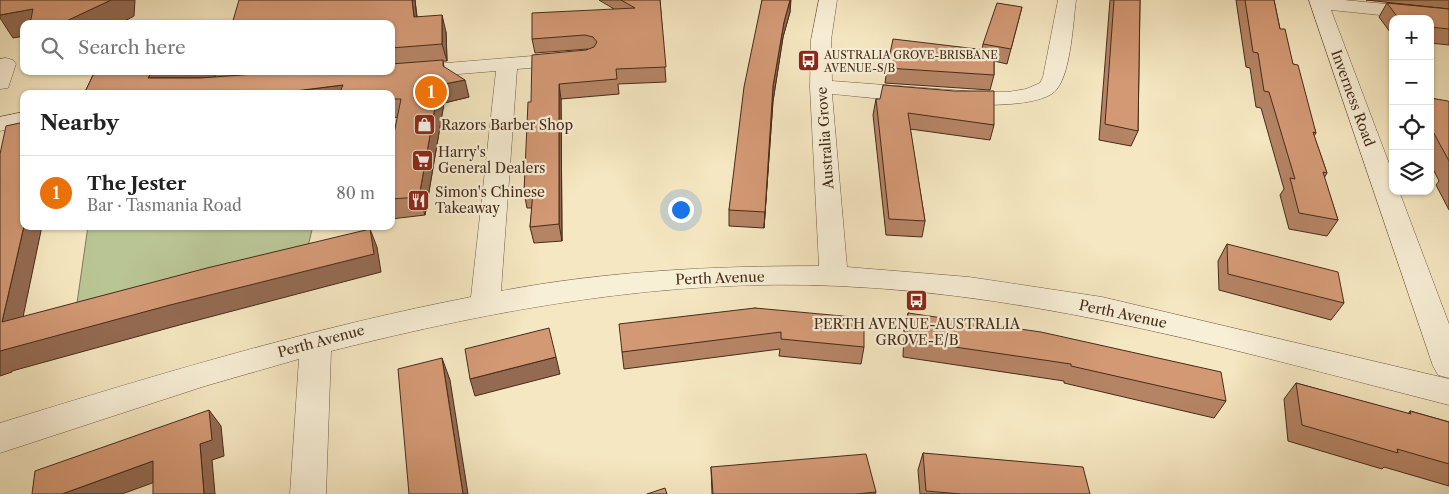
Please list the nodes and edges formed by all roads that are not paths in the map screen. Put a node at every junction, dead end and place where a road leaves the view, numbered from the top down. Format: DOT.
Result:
graph roads {
  1 [pos="822,0"];
  2 [pos="828,0"];
  3 [pos="1067,0"];
  4 [pos="1319,2"];
  5 [pos="1449,16"];
  6 [pos="587,57"];
  7 [pos="507,65"];
  8 [pos="395,73"];
  9 [pos="821,88"];
  10 [pos="20,120"];
  11 [pos="0,124"];
  12 [pos="834,276"];
  13 [pos="485,303"];
  14 [pos="316,342"];
  15 [pos="1449,366"];
  16 [pos="1449,392"];
  17 [pos="0,438"];
  18 [pos="308,494"];
  1 -- 2 [label="street"];
  2 -- 9 [label="street, Australia Grove"];
  3 -- 9 [label="street"];
  4 -- 5 [label="street"];
  4 -- 15 [label="street, Inverness Road"];
  6 -- 7 [label="street"];
  7 -- 8 [label="street"];
  7 -- 13 [label="street"];
  9 -- 12 [label="street, Australia Grove"];
  10 -- 11 [label="street"];
  12 -- 13 [label="street, Perth Avenue"];
  12 -- 16 [label="street, Perth Avenue"];
  13 -- 14 [label="street, Perth Avenue"];
  14 -- 17 [label="street, Perth Avenue"];
  14 -- 18 [label="street"];
}
